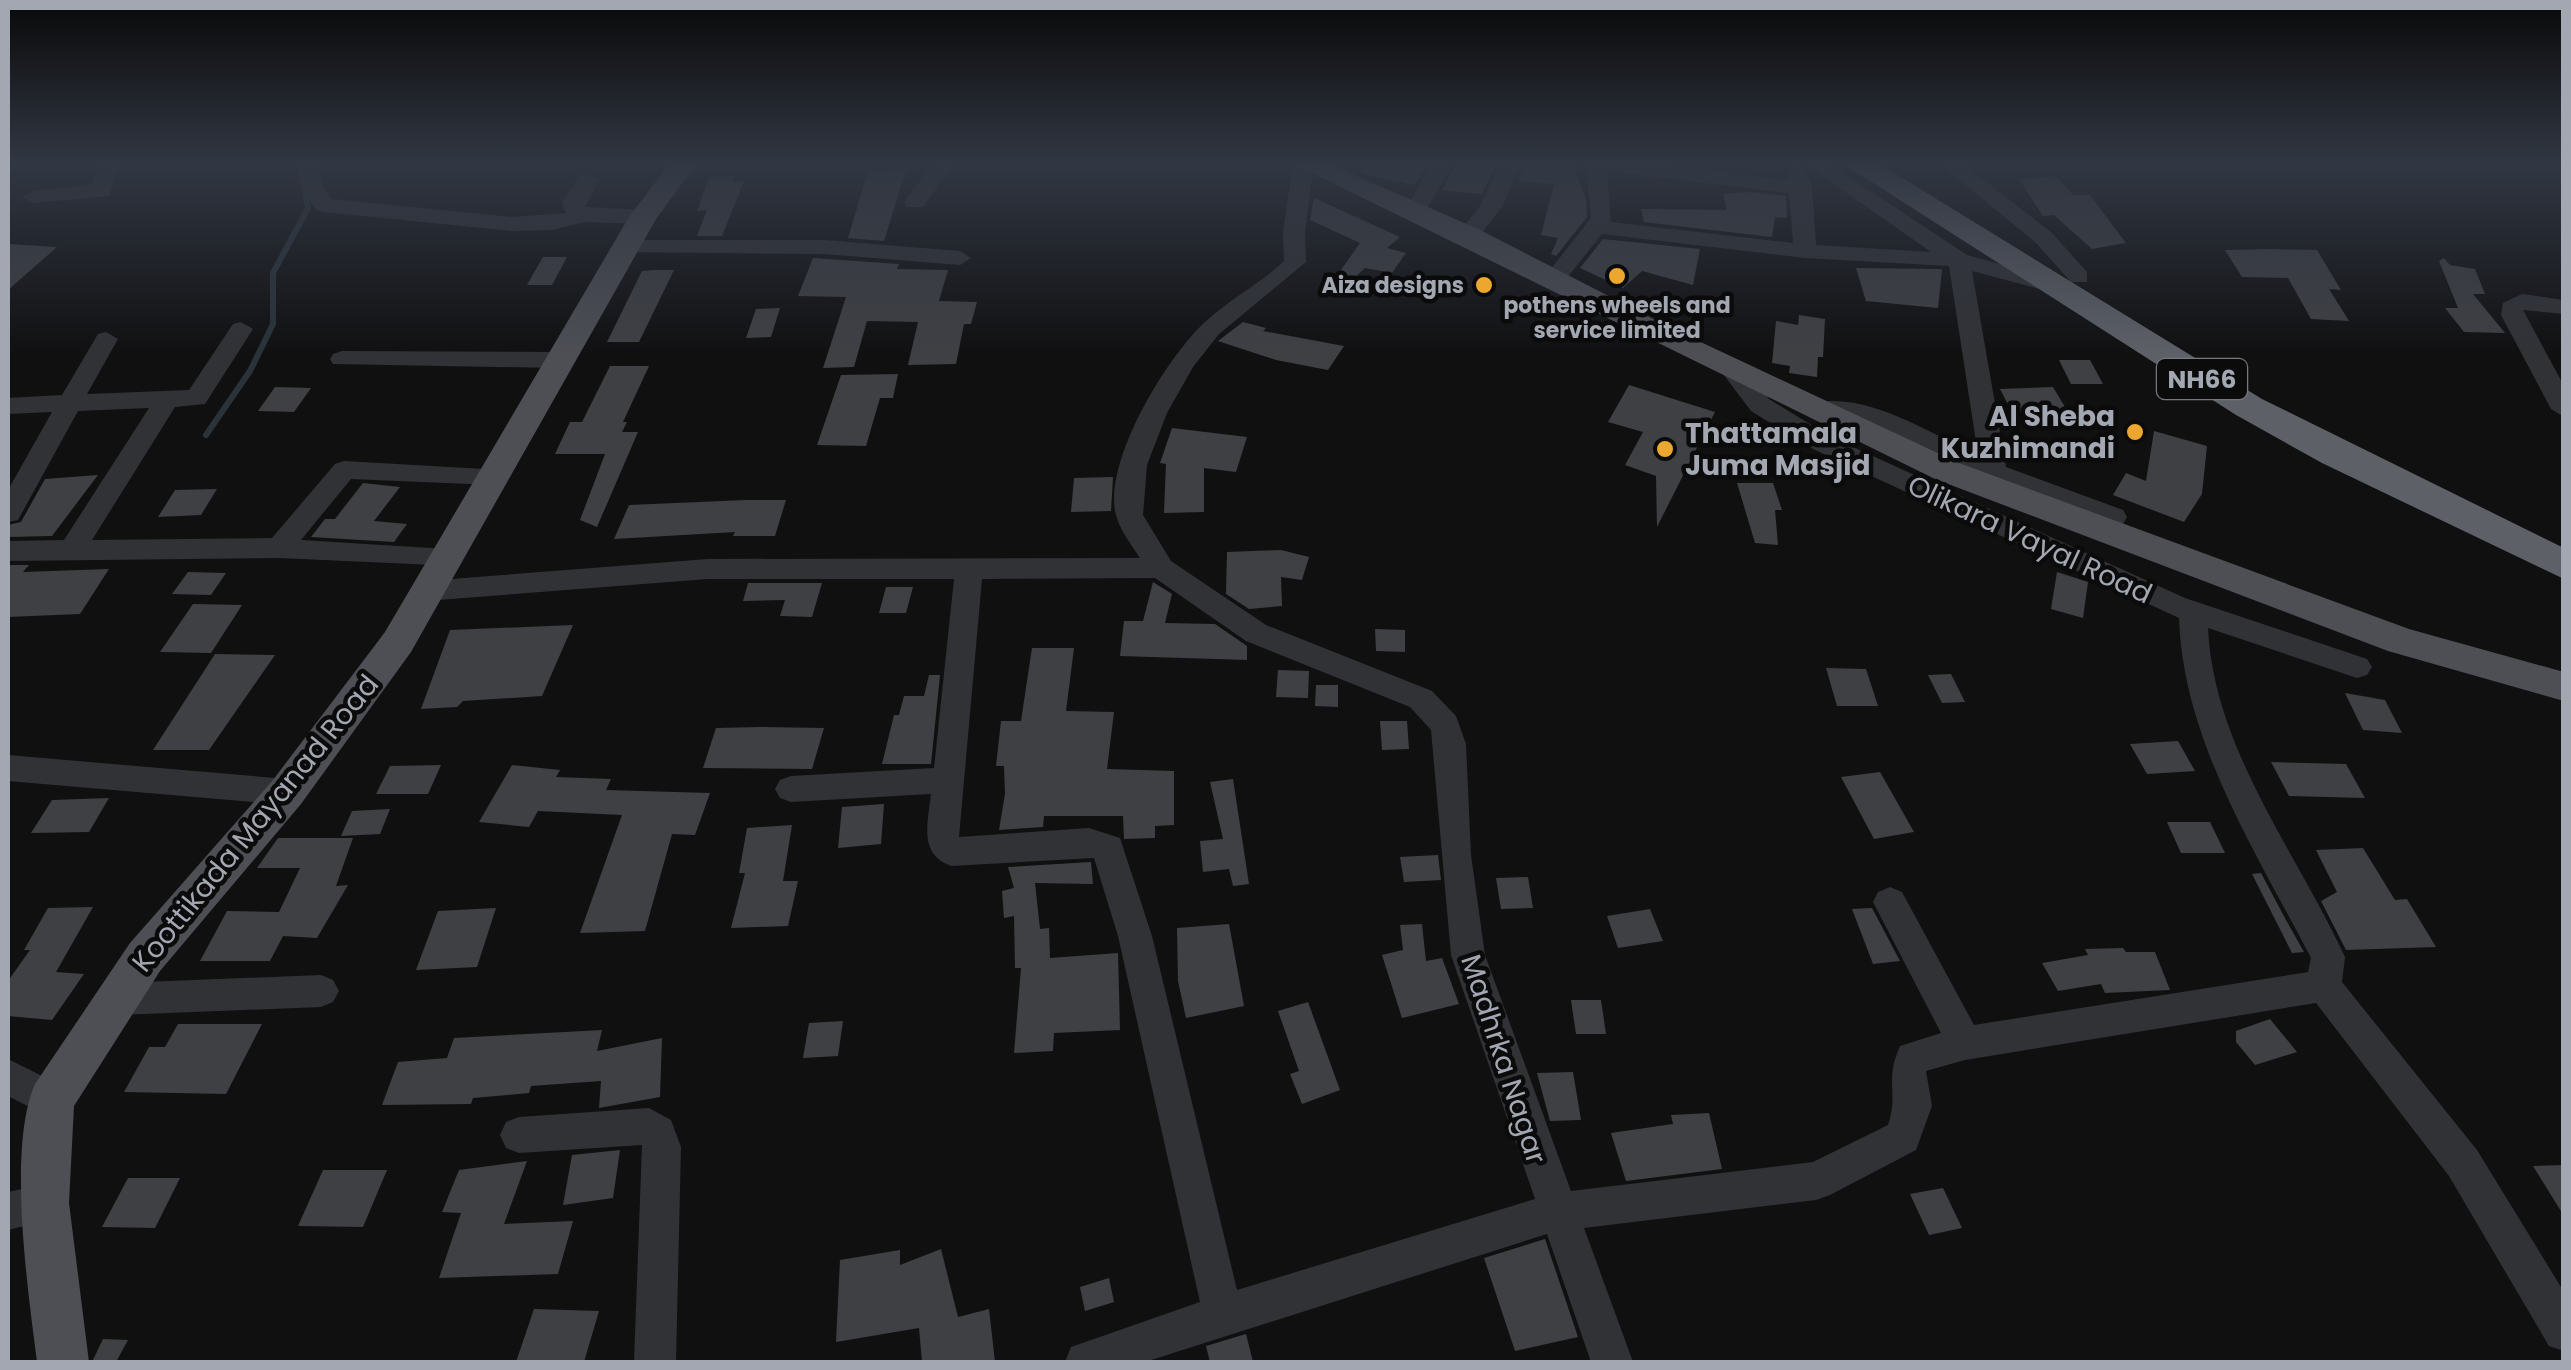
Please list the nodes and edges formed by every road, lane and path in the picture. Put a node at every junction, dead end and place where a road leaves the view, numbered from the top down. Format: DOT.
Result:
graph roads {
  1 [pos="622,227"];
  2 [pos="640,227"];
  3 [pos="1295,227"];
  4 [pos="1447,227"];
  5 [pos="1475,227"];
  6 [pos="1599,227"];
  7 [pos="1804,227"];
  8 [pos="1918,227"];
  9 [pos="1956,227"];
  10 [pos="1989,227"];
  11 [pos="2030,227"];
  12 [pos="636,232"];
  13 [pos="1468,236"];
  14 [pos="1805,251"];
  15 [pos="960,258"];
  16 [pos="1959,260"];
  17 [pos="1554,278"];
  18 [pos="2065,281"];
  19 [pos="2564,307"];
  20 [pos="241,329"];
  21 [pos="106,339"];
  22 [pos="342,359"];
  23 [pos="559,360"];
  24 [pos="1728,366"];
  25 [pos="167,399"];
  26 [pos="72,404"];
  27 [pos="8,406"];
  28 [pos="2564,409"];
  29 [pos="1818,410"];
  30 [pos="1994,472"];
  31 [pos="492,476"];
  32 [pos="8,512"];
  33 [pos="2112,517"];
  34 [pos="2564,540"];
  35 [pos="73,548"];
  36 [pos="279,548"];
  37 [pos="8,552"];
  38 [pos="448,559"];
  39 [pos="2564,564"];
  40 [pos="1161,568"];
  41 [pos="968,570"];
  42 [pos="425,591"];
  43 [pos="2193,611"];
  44 [pos="2340,614"];
  45 [pos="2564,663"];
  46 [pos="2358,667"];
  47 [pos="2564,687"];
  48 [pos="8,768"];
  49 [pos="947,780"];
  50 [pos="791,789"];
  51 [pos="287,792"];
  52 [pos="1890,902"];
  53 [pos="2324,986"];
  54 [pos="321,991"];
  55 [pos="118,999"];
  56 [pos="1965,1043"];
  57 [pos="8,1077"];
  58 [pos="51,1100"];
  59 [pos="519,1135"];
  60 [pos="26,1207"];
  61 [pos="1555,1212"];
  62 [pos="1223,1314"];
  63 [pos="2564,1330"];
  64 [pos="64,1362"];
  65 [pos="655,1362"];
  66 [pos="1086,1362"];
  67 [pos="1612,1362"];
  1 -- 12 [label="street"];
  2 -- 12 [label="main road, Koottikada Mayanad Road"];
  3 -- 40 [label="street"];
  4 -- 13 [label="main road"];
  5 -- 13 [label="street"];
  6 -- 14 [label="street"];
  6 -- 17 [label="street"];
  7 -- 14 [label="street"];
  8 -- 16 [label="street"];
  9 -- 18 [label="highway, NH66"];
  10 -- 18 [label="highway, NH66"];
  11 -- 18 [label="street"];
  12 -- 15 [label="street"];
  12 -- 23 [label="main road, Koottikada Mayanad Road"];
  13 -- 17 [label="main road"];
  14 -- 16 [label="street"];
  16 -- 18 [label="street"];
  16 -- 30 [label="street"];
  17 -- 24 [label="main road"];
  18 -- 34 [label="highway, NH66"];
  18 -- 39 [label="highway, NH66"];
  19 -- 28 [label="street"];
  20 -- 25 [label="street"];
  21 -- 26 [label="street"];
  22 -- 23 [label="street"];
  23 -- 31 [label="main road, Koottikada Mayanad Road"];
  24 -- 29 [label="main road"];
  24 -- 43 [label="street, Olikara Vayal Road"];
  25 -- 26 [label="street"];
  25 -- 35 [label="street"];
  26 -- 27 [label="street"];
  26 -- 32 [label="street"];
  29 -- 30 [label="street"];
  29 -- 44 [label="main road"];
  30 -- 33 [label="street"];
  31 -- 36 [label="street"];
  31 -- 38 [label="main road, Koottikada Mayanad Road"];
  35 -- 36 [label="street"];
  35 -- 37 [label="street"];
  36 -- 38 [label="street"];
  38 -- 42 [label="main road, Koottikada Mayanad Road"];
  40 -- 41 [label="street"];
  40 -- 61 [label="street, Madhrka Nagar"];
  41 -- 42 [label="street"];
  41 -- 49 [label="street"];
  42 -- 51 [label="main road, Koottikada Mayanad Road"];
  43 -- 46 [label="street, Olikara Vayal Road"];
  43 -- 53 [label="street"];
  44 -- 45 [label="main road"];
  44 -- 47 [label="main road"];
  48 -- 51 [label="street"];
  49 -- 50 [label="street"];
  49 -- 62 [label="street"];
  51 -- 55 [label="main road, Koottikada Mayanad Road"];
  52 -- 56 [label="street"];
  53 -- 56 [label="street"];
  53 -- 63 [label="street"];
  54 -- 55 [label="street"];
  55 -- 58 [label="main road, Koottikada Mayanad Road"];
  56 -- 61 [label="street"];
  57 -- 58 [label="street"];
  58 -- 60 [label="main road"];
  59 -- 65 [label="street"];
  60 -- 64 [label="main road"];
  61 -- 62 [label="street"];
  61 -- 67 [label="street, Madhrka Nagar"];
  62 -- 66 [label="street"];
}
